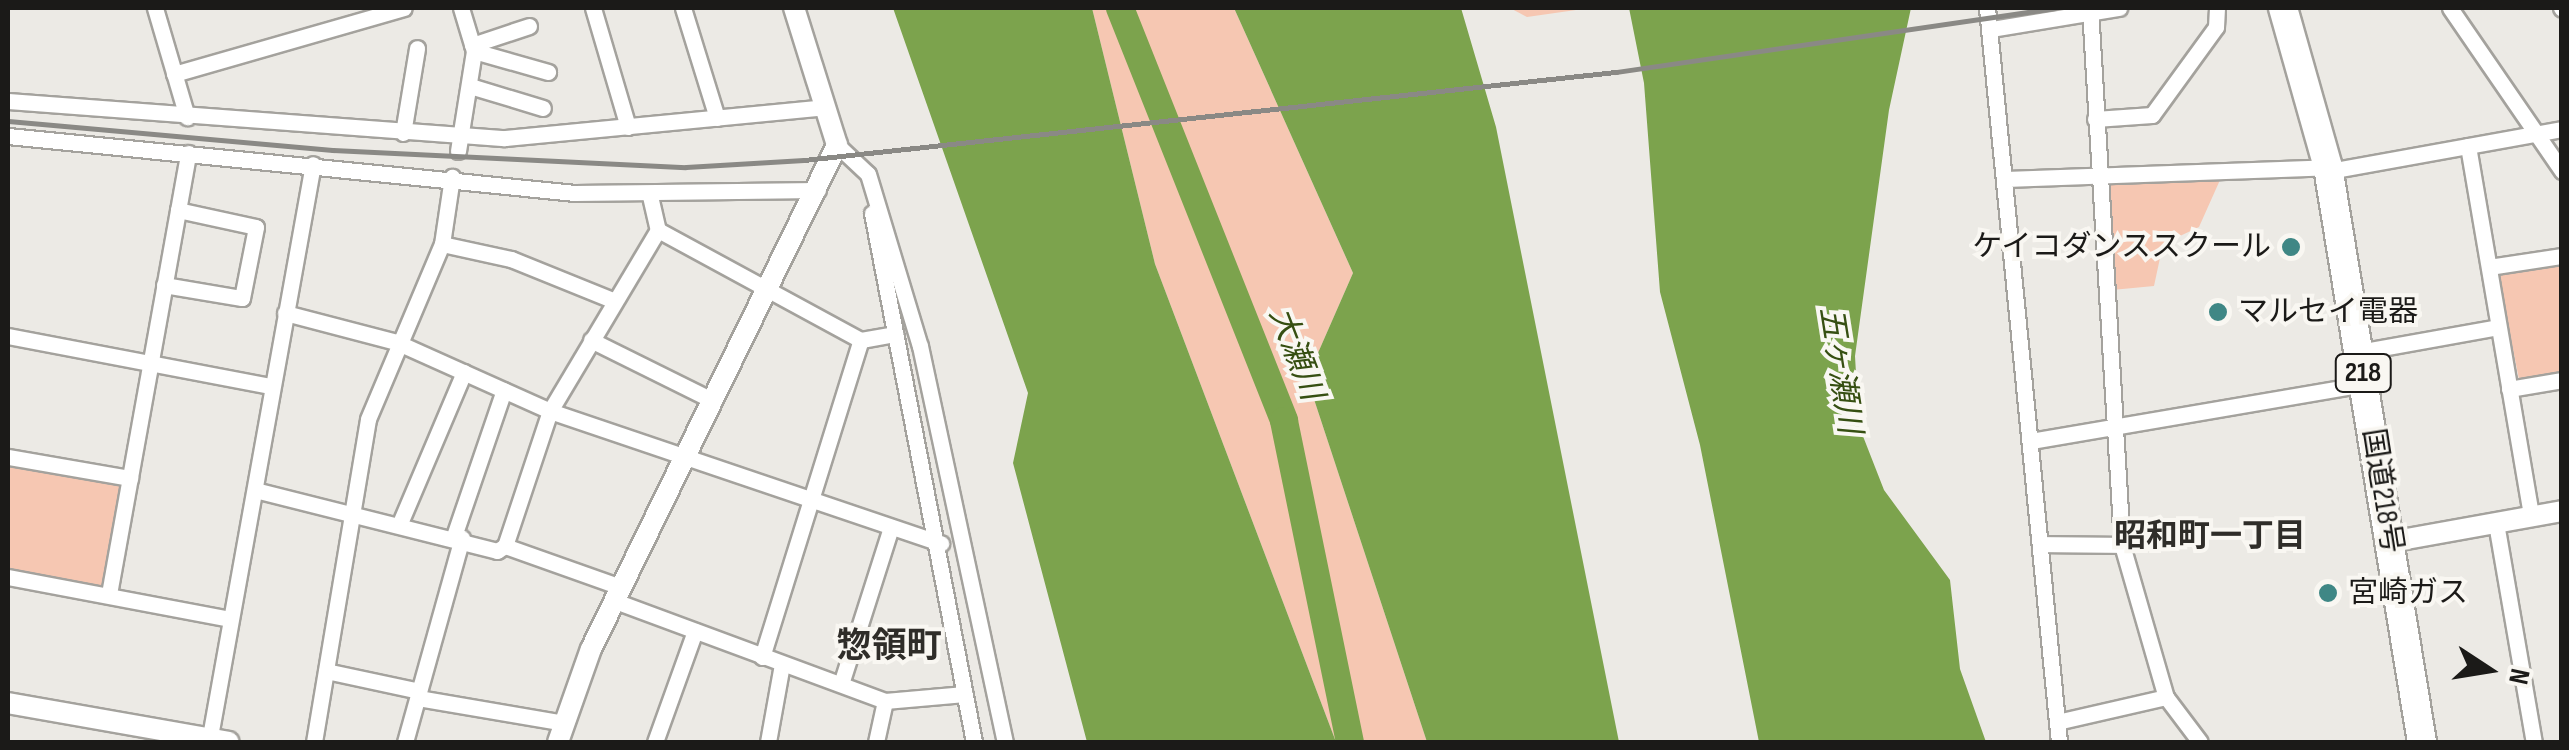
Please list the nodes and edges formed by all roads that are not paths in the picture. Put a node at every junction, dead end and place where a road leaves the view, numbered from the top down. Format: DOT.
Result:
graph roads {
  1 [pos="155,8"];
  2 [pos="404,8"];
  3 [pos="461,8"];
  4 [pos="593,8"];
  5 [pos="684,8"];
  6 [pos="794,8"];
  7 [pos="1987,8"];
  8 [pos="2119,8"];
  9 [pos="2217,8"];
  10 [pos="2282,8"];
  11 [pos="2450,8"];
  12 [pos="2090,10"];
  13 [pos="529,26"];
  14 [pos="1992,29"];
  15 [pos="416,48"];
  16 [pos="473,48"];
  17 [pos="548,72"];
  18 [pos="174,74"];
  19 [pos="470,86"];
  20 [pos="8,101"];
  21 [pos="825,107"];
  22 [pos="543,108"];
  23 [pos="187,117"];
  24 [pos="717,118"];
  25 [pos="2095,119"];
  26 [pos="628,128"];
  27 [pos="2562,130"];
  28 [pos="403,132"];
  29 [pos="2537,134"];
  30 [pos="8,136"];
  31 [pos="459,144"];
  32 [pos="837,145"];
  33 [pos="2468,146"];
  34 [pos="188,153"];
  35 [pos="313,164"];
  36 [pos="2328,169"];
  37 [pos="2562,171"];
  38 [pos="868,174"];
  39 [pos="2098,178"];
  40 [pos="452,179"];
  41 [pos="2006,179"];
  42 [pos="818,190"];
  43 [pos="650,196"];
  44 [pos="178,210"];
  45 [pos="658,230"];
  46 [pos="442,244"];
  47 [pos="2562,256"];
  48 [pos="2489,267"];
  49 [pos="164,285"];
  50 [pos="768,292"];
  51 [pos="616,300"];
  52 [pos="285,313"];
  53 [pos="2498,327"];
  54 [pos="895,334"];
  55 [pos="8,336"];
  56 [pos="591,340"];
  57 [pos="861,340"];
  58 [pos="396,342"];
  59 [pos="2359,352"];
  60 [pos="151,363"];
  61 [pos="464,372"];
  62 [pos="2562,380"];
  63 [pos="2365,384"];
  64 [pos="271,386"];
  65 [pos="2509,389"];
  66 [pos="504,390"];
  67 [pos="714,401"];
  68 [pos="550,411"];
  69 [pos="2113,428"];
  70 [pos="2031,440"];
  71 [pos="8,457"];
  72 [pos="686,457"];
  73 [pos="130,478"];
  74 [pos="254,490"];
  75 [pos="811,501"];
  76 [pos="2562,511"];
  77 [pos="352,512"];
  78 [pos="2531,516"];
  79 [pos="400,523"];
  80 [pos="2496,523"];
  81 [pos="891,527"];
  82 [pos="458,537"];
  83 [pos="2390,542"];
  84 [pos="941,543"];
  85 [pos="2040,544"];
  86 [pos="2122,545"];
  87 [pos="504,546"];
  88 [pos="8,577"];
  89 [pos="110,594"];
  90 [pos="618,594"];
  91 [pos="230,619"];
  92 [pos="695,631"];
  93 [pos="762,657"];
  94 [pos="782,664"];
  95 [pos="326,671"];
  96 [pos="840,684"];
  97 [pos="419,694"];
  98 [pos="965,694"];
  99 [pos="2166,697"];
  100 [pos="8,702"];
  101 [pos="885,702"];
  102 [pos="2057,722"];
  103 [pos="561,733"];
  104 [pos="216,741"];
  105 [pos="314,742"];
  106 [pos="405,742"];
  107 [pos="655,742"];
  108 [pos="768,742"];
  109 [pos="876,742"];
  110 [pos="974,742"];
  111 [pos="1005,742"];
  112 [pos="2059,742"];
  113 [pos="2200,742"];
  114 [pos="2422,742"];
  115 [pos="2534,742"];
  1 -- 18 [label="street"];
  2 -- 18 [label="street"];
  3 -- 16 [label="street"];
  4 -- 26 [label="street"];
  5 -- 24 [label="street"];
  6 -- 21 [label="street"];
  7 -- 14 [label="street"];
  8 -- 12 [label="street"];
  9 -- 25 [label="street"];
  10 -- 36 [label="highway, 国道218号 / 218"];
  11 -- 29 [label="street"];
  12 -- 14 [label="street"];
  12 -- 25 [label="street"];
  13 -- 16 [label="street"];
  14 -- 41 [label="street"];
  15 -- 28 [label="street"];
  16 -- 17 [label="street"];
  16 -- 19 [label="street"];
  18 -- 23 [label="street"];
  19 -- 22 [label="street"];
  19 -- 31 [label="street"];
  20 -- 23 [label="street"];
  21 -- 24 [label="street"];
  21 -- 32 [label="street"];
  23 -- 28 [label="street"];
  24 -- 26 [label="street"];
  25 -- 39 [label="street"];
  26 -- 31 [label="street"];
  27 -- 29 [label="street"];
  28 -- 31 [label="street"];
  29 -- 33 [label="street"];
  29 -- 37 [label="street"];
  30 -- 34 [label="street"];
  32 -- 38 [label="street"];
  32 -- 42 [label="street"];
  33 -- 36 [label="street"];
  33 -- 48 [label="street"];
  34 -- 35 [label="street"];
  34 -- 44 [label="street"];
  35 -- 40 [label="street"];
  35 -- 52 [label="street"];
  36 -- 39 [label="street"];
  36 -- 59 [label="highway, 国道218号 / 218"];
  38 -- 54 [label="street"];
  38 -- 111 [label="street"];
  39 -- 41 [label="street"];
  39 -- 69 [label="street"];
  40 -- 43 [label="street"];
  40 -- 46 [label="street"];
  41 -- 70 [label="street"];
  42 -- 43 [label="street"];
  42 -- 50 [label="street"];
  43 -- 45 [label="street"];
  44 -- 49 [label="street"];
  44 -- 49 [label="street"];
  45 -- 50 [label="street"];
  45 -- 51 [label="street"];
  46 -- 51 [label="street"];
  46 -- 58 [label="street"];
  47 -- 48 [label="street"];
  48 -- 53 [label="street"];
  49 -- 60 [label="street"];
  50 -- 57 [label="street"];
  50 -- 67 [label="street"];
  51 -- 56 [label="street"];
  52 -- 58 [label="street"];
  52 -- 64 [label="street"];
  53 -- 59 [label="street"];
  53 -- 65 [label="street"];
  54 -- 57 [label="street"];
  54 -- 84 [label="street"];
  55 -- 60 [label="street"];
  56 -- 67 [label="street"];
  56 -- 68 [label="street"];
  57 -- 75 [label="street"];
  58 -- 61 [label="street"];
  58 -- 77 [label="street"];
  59 -- 63 [label="highway, 国道218号 / 218"];
  60 -- 64 [label="street"];
  60 -- 73 [label="street"];
  61 -- 66 [label="street"];
  61 -- 79 [label="street"];
  62 -- 65 [label="street"];
  63 -- 69 [label="street"];
  63 -- 83 [label="highway, 国道218号 / 218"];
  64 -- 74 [label="street"];
  65 -- 78 [label="street"];
  66 -- 68 [label="street"];
  66 -- 82 [label="street"];
  67 -- 72 [label="street"];
  68 -- 72 [label="street"];
  68 -- 87 [label="street"];
  69 -- 70 [label="street"];
  69 -- 86 [label="street"];
  70 -- 85 [label="street"];
  71 -- 73 [label="street"];
  72 -- 75 [label="street"];
  72 -- 90 [label="street"];
  73 -- 89 [label="street"];
  74 -- 77 [label="street"];
  74 -- 91 [label="street"];
  75 -- 81 [label="street"];
  75 -- 93 [label="street"];
  76 -- 78 [label="street"];
  77 -- 79 [label="street"];
  77 -- 95 [label="street"];
  78 -- 80 [label="street"];
  79 -- 82 [label="street"];
  80 -- 83 [label="street"];
  80 -- 115 [label="street"];
  81 -- 84 [label="street"];
  81 -- 96 [label="street"];
  82 -- 87 [label="street"];
  82 -- 97 [label="street"];
  83 -- 114 [label="highway, 国道218号 / 218"];
  84 -- 98 [label="street"];
  85 -- 86 [label="street"];
  85 -- 102 [label="street"];
  86 -- 99 [label="street"];
  87 -- 90 [label="street"];
  88 -- 89 [label="street"];
  89 -- 91 [label="street"];
  90 -- 92 [label="street"];
  90 -- 103 [label="street"];
  91 -- 104 [label="street"];
  92 -- 93 [label="street"];
  92 -- 107 [label="street"];
  93 -- 94 [label="street"];
  94 -- 96 [label="street"];
  94 -- 108 [label="street"];
  95 -- 97 [label="street"];
  95 -- 105 [label="street"];
  96 -- 101 [label="street"];
  97 -- 103 [label="street"];
  97 -- 106 [label="street"];
  98 -- 101 [label="street"];
  98 -- 110 [label="street"];
  99 -- 102 [label="street"];
  99 -- 113 [label="street"];
  100 -- 104 [label="street"];
  101 -- 109 [label="street"];
  102 -- 112 [label="street"];
}
